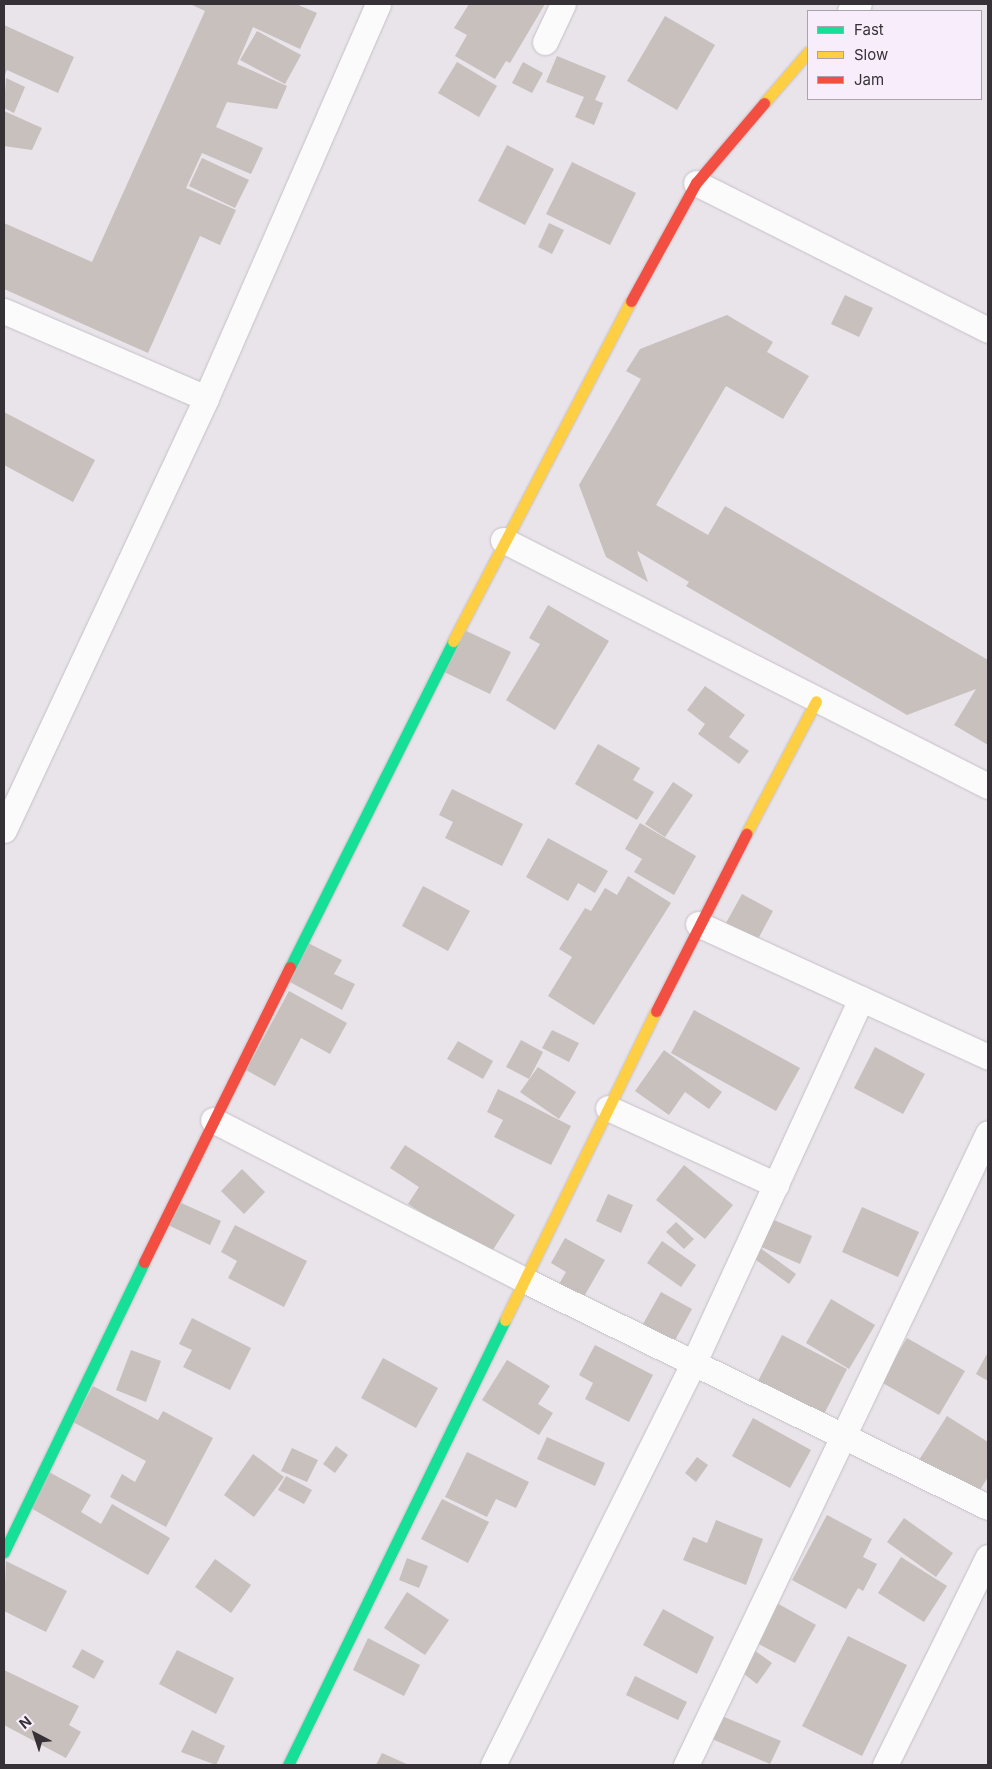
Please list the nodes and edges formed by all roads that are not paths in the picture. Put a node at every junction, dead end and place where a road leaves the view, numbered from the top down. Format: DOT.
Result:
graph roads {
  1 [pos="378,4"];
  2 [pos="563,4"];
  3 [pos="545,42"];
  4 [pos="807,53"];
  5 [pos="696,183"];
  6 [pos="4,311"];
  7 [pos="988,330"];
  8 [pos="206,398"];
  9 [pos="503,540"];
  10 [pos="816,702"];
  11 [pos="14,784"];
  12 [pos="988,786"];
  13 [pos="4,830"];
  14 [pos="698,924"];
  15 [pos="861,999"];
  16 [pos="988,1057"];
  17 [pos="608,1108"];
  18 [pos="212,1120"];
  19 [pos="988,1133"];
  20 [pos="776,1185"];
  21 [pos="524,1280"];
  22 [pos="694,1362"];
  23 [pos="843,1434"];
  24 [pos="988,1507"];
  25 [pos="4,1552"];
  26 [pos="988,1557"];
  27 [pos="288,1765"];
  28 [pos="493,1765"];
  29 [pos="686,1765"];
  30 [pos="885,1765"];
  1 -- 8 [label="street"];
  2 -- 3 [label="street"];
  4 -- 5 [label="street"];
  5 -- 7 [label="street"];
  5 -- 9 [label="street"];
  6 -- 8 [label="street"];
  8 -- 11 [label="street"];
  9 -- 10 [label="street"];
  9 -- 18 [label="street"];
  10 -- 12 [label="street"];
  10 -- 14 [label="street"];
  11 -- 13 [label="street"];
  14 -- 15 [label="street"];
  14 -- 17 [label="street"];
  15 -- 16 [label="street"];
  15 -- 20 [label="street"];
  17 -- 20 [label="street"];
  17 -- 21 [label="street"];
  18 -- 21 [label="street"];
  18 -- 25 [label="street"];
  19 -- 23 [label="street"];
  20 -- 22 [label="street"];
  21 -- 22 [label="street"];
  21 -- 27 [label="street"];
  22 -- 23 [label="street"];
  22 -- 28 [label="street"];
  23 -- 24 [label="street"];
  23 -- 29 [label="street"];
  26 -- 30 [label="street"];
}
